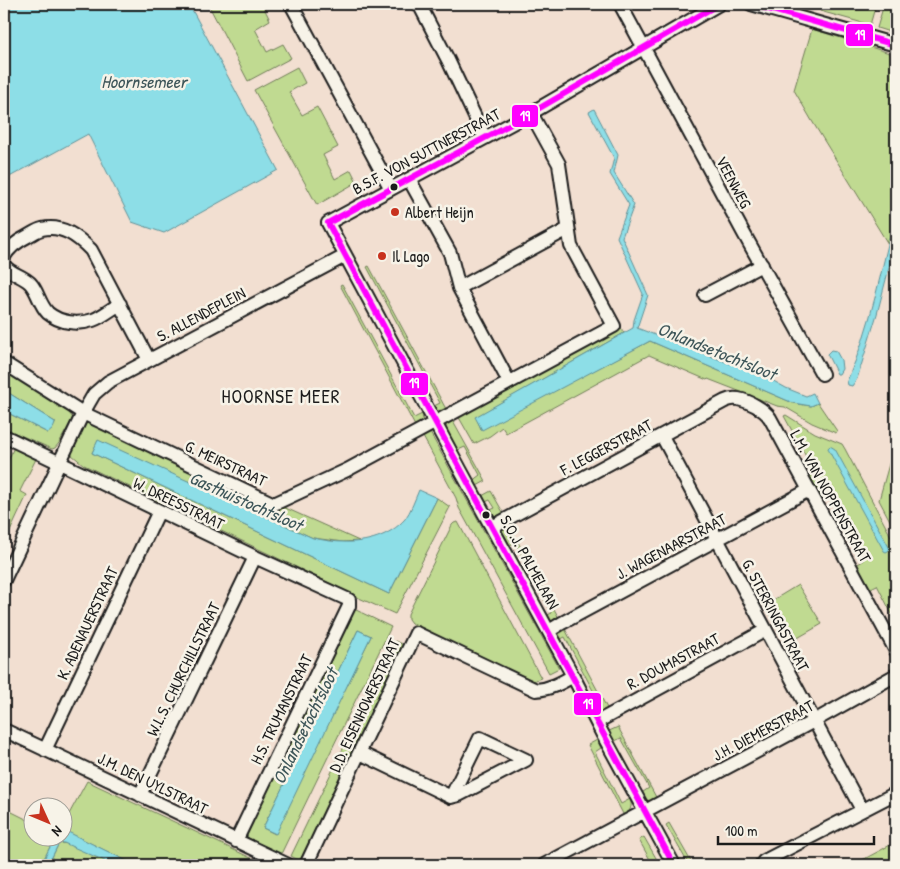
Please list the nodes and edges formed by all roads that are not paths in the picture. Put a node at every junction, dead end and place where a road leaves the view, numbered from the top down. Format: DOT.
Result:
graph roads {
  1 [pos="291,4"];
  2 [pos="419,4"];
  3 [pos="620,4"];
  4 [pos="719,4"];
  5 [pos="751,4"];
  6 [pos="896,45"];
  7 [pos="644,47"];
  8 [pos="531,113"];
  9 [pos="485,138"];
  10 [pos="409,179"];
  11 [pos="390,188"];
  12 [pos="328,223"];
  13 [pos="568,229"];
  14 [pos="345,256"];
  15 [pos="4,257"];
  16 [pos="762,265"];
  17 [pos="4,266"];
  18 [pos="459,288"];
  19 [pos="705,295"];
  20 [pos="120,304"];
  21 [pos="149,360"];
  22 [pos="4,363"];
  23 [pos="822,374"];
  24 [pos="509,382"];
  25 [pos="736,398"];
  26 [pos="83,413"];
  27 [pos="434,422"];
  28 [pos="4,436"];
  29 [pos="662,436"];
  30 [pos="59,463"];
  31 [pos="809,490"];
  32 [pos="159,511"];
  33 [pos="492,527"];
  34 [pos="717,540"];
  35 [pos="255,557"];
  36 [pos="4,580"];
  37 [pos="342,596"];
  38 [pos="766,630"];
  39 [pos="549,632"];
  40 [pos="896,651"];
  41 [pos="896,675"];
  42 [pos="574,676"];
  43 [pos="814,721"];
  44 [pos="597,722"];
  45 [pos="4,730"];
  46 [pos="45,750"];
  47 [pos="360,753"];
  48 [pos="896,792"];
  49 [pos="140,795"];
  50 [pos="451,797"];
  51 [pos="862,810"];
  52 [pos="645,812"];
  53 [pos="236,841"];
  54 [pos="288,865"];
  55 [pos="306,865"];
  56 [pos="544,865"];
  57 [pos="674,865"];
  58 [pos="761,865"];
  1 -- 11 [label="street"];
  2 -- 9 [label="street"];
  3 -- 7 [label="street, VEENWEG"];
  4 -- 7 [label="street, B.S.F. VON SUTTNERSTRAAT"];
  5 -- 6 [label="street"];
  7 -- 8 [label="street, B.S.F. VON SUTTNERSTRAAT"];
  7 -- 16 [label="street, VEENWEG"];
  8 -- 9 [label="street, B.S.F. VON SUTTNERSTRAAT"];
  8 -- 13 [label="street"];
  9 -- 10 [label="street, B.S.F. VON SUTTNERSTRAAT"];
  10 -- 11 [label="street, B.S.F. VON SUTTNERSTRAAT"];
  10 -- 18 [label="street"];
  11 -- 12 [label="street, B.S.F. VON SUTTNERSTRAAT"];
  12 -- 14 [label="street, S.O.J. PALMELAAN"];
  13 -- 18 [label="street"];
  13 -- 24 [label="street"];
  14 -- 21 [label="street, S. ALLENDEPLEIN"];
  14 -- 27 [label="street, S.O.J. PALMELAAN"];
  15 -- 20 [label="street"];
  16 -- 19 [label="street"];
  16 -- 23 [label="street, VEENWEG"];
  17 -- 20 [label="street"];
  18 -- 24 [label="street"];
  20 -- 21 [label="street"];
  21 -- 26 [label="street, S. ALLENDEPLEIN"];
  22 -- 26 [label="street"];
  24 -- 27 [label="street"];
  25 -- 29 [label="street, F. LEGGERSTRAAT"];
  25 -- 31 [label="street, L.M. VAN NOPPENSTRAAT"];
  26 -- 27 [label="street, G. MEIRSTRAAT"];
  26 -- 30 [label="street, S. ALLENDEPLEIN"];
  27 -- 33 [label="street, S.O.J. PALMELAAN"];
  28 -- 30 [label="street, W. DREESSTRAAT"];
  29 -- 33 [label="street, F. LEGGERSTRAAT"];
  29 -- 34 [label="street, G. STERRINGASTRAAT"];
  30 -- 32 [label="street, W. DREESSTRAAT"];
  30 -- 36 [label="street, S. ALLENDEPLEIN"];
  31 -- 34 [label="street, J. WAGENAARSTRAAT"];
  31 -- 40 [label="street, L.M. VAN NOPPENSTRAAT"];
  32 -- 35 [label="street, W. DREESSTRAAT"];
  32 -- 46 [label="street, K. ADENAUERSTRAAT"];
  33 -- 39 [label="street, S.O.J. PALMELAAN"];
  34 -- 38 [label="street, G. STERRINGASTRAAT"];
  34 -- 39 [label="street, J. WAGENAARSTRAAT"];
  35 -- 37 [label="street, W. DREESSTRAAT"];
  35 -- 49 [label="street, W.L.S. CHURCHILLSTRAAT"];
  37 -- 53 [label="street, H.S. TRUMANSTRAAT"];
  38 -- 43 [label="street, G. STERRINGASTRAAT"];
  38 -- 44 [label="street, R. DOUMASTRAAT"];
  39 -- 42 [label="street, S.O.J. PALMELAAN"];
  41 -- 43 [label="street, J.H. DIEMERSTRAAT"];
  42 -- 44 [label="street, S.O.J. PALMELAAN"];
  42 -- 47 [label="street, D.D. EISENHOWERSTRAAT"];
  43 -- 51 [label="street, G. STERRINGASTRAAT"];
  43 -- 52 [label="street, J.H. DIEMERSTRAAT"];
  44 -- 52 [label="street, S.O.J. PALMELAAN"];
  45 -- 46 [label="street, J.M. DEN UYLSTRAAT"];
  46 -- 49 [label="street, J.M. DEN UYLSTRAAT"];
  47 -- 50 [label="street"];
  47 -- 55 [label="street, D.D. EISENHOWERSTRAAT"];
  48 -- 51 [label="street"];
  49 -- 53 [label="street, J.M. DEN UYLSTRAAT"];
  50 -- 50 [label="street"];
  51 -- 58 [label="street"];
  52 -- 56 [label="street"];
  52 -- 57 [label="street, S.O.J. PALMELAAN"];
  53 -- 54 [label="street, J.M. DEN UYLSTRAAT"];
}
